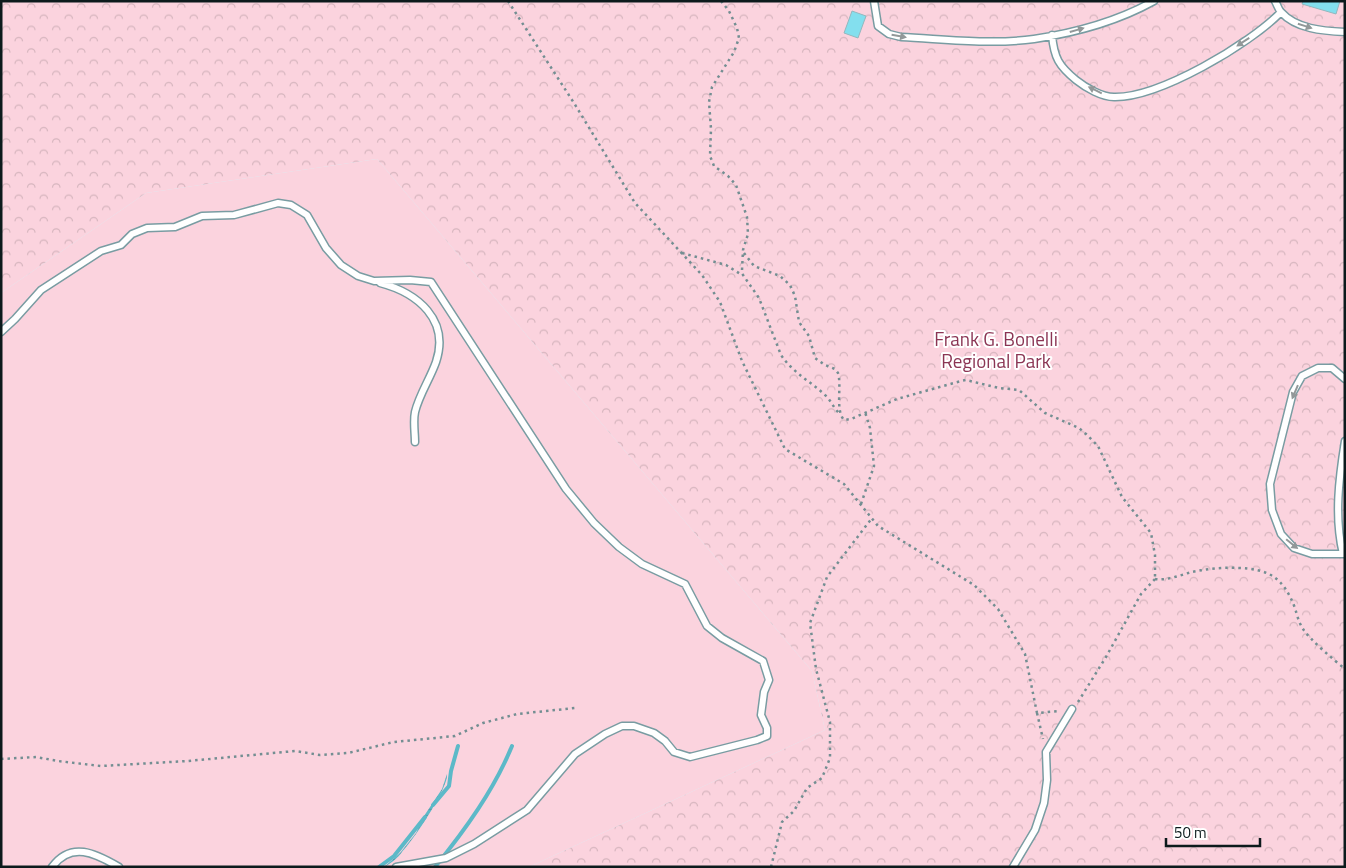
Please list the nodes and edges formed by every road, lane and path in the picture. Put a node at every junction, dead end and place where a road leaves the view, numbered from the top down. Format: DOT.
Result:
graph roads {
  1 [pos="508,1"];
  2 [pos="720,1"];
  3 [pos="874,1"];
  4 [pos="1154,1"];
  5 [pos="1275,1"];
  6 [pos="1281,12"];
  7 [pos="1345,32"];
  8 [pos="1052,36"];
  9 [pos="682,253"];
  10 [pos="744,253"];
  11 [pos="743,276"];
  12 [pos="374,281"];
  13 [pos="1,332"];
  14 [pos="1345,379"];
  15 [pos="865,412"];
  16 [pos="841,415"];
  17 [pos="1345,441"];
  18 [pos="415,442"];
  19 [pos="861,504"];
  20 [pos="872,518"];
  21 [pos="1344,554"];
  22 [pos="1155,579"];
  23 [pos="1345,669"];
  24 [pos="575,708"];
  25 [pos="1072,709"];
  26 [pos="1037,713"];
  27 [pos="1046,752"];
  28 [pos="1,759"];
  29 [pos="52,867"];
  30 [pos="119,867"];
  31 [pos="396,867"];
  32 [pos="771,867"];
  33 [pos="1013,867"];
  1 -- 9 [label="path"];
  2 -- 10 [label="path"];
  3 -- 8 [label="lane, one-way"];
  8 -- 4 [label="lane, one-way"];
  5 -- 6 [label="lane"];
  6 -- 7 [label="lane, one-way"];
  6 -- 8 [label="lane, one-way"];
  9 -- 11 [label="path"];
  9 -- 19 [label="path"];
  10 -- 11 [label="path"];
  10 -- 16 [label="path"];
  11 -- 16 [label="path"];
  12 -- 13 [label="lane"];
  12 -- 18 [label="lane"];
  12 -- 31 [label="lane"];
  14 -- 21 [label="lane, one-way"];
  15 -- 16 [label="path"];
  15 -- 19 [label="path"];
  15 -- 22 [label="path"];
  17 -- 21 [label="lane"];
  19 -- 20 [label="path"];
  20 -- 26 [label="path"];
  20 -- 32 [label="path"];
  22 -- 23 [label="path"];
  22 -- 25 [label="path"];
  24 -- 28 [label="path"];
  25 -- 26 [label="path"];
  25 -- 27 [label="lane"];
  26 -- 27 [label="path"];
  27 -- 33 [label="lane"];
  29 -- 30 [label="lane"];
}
